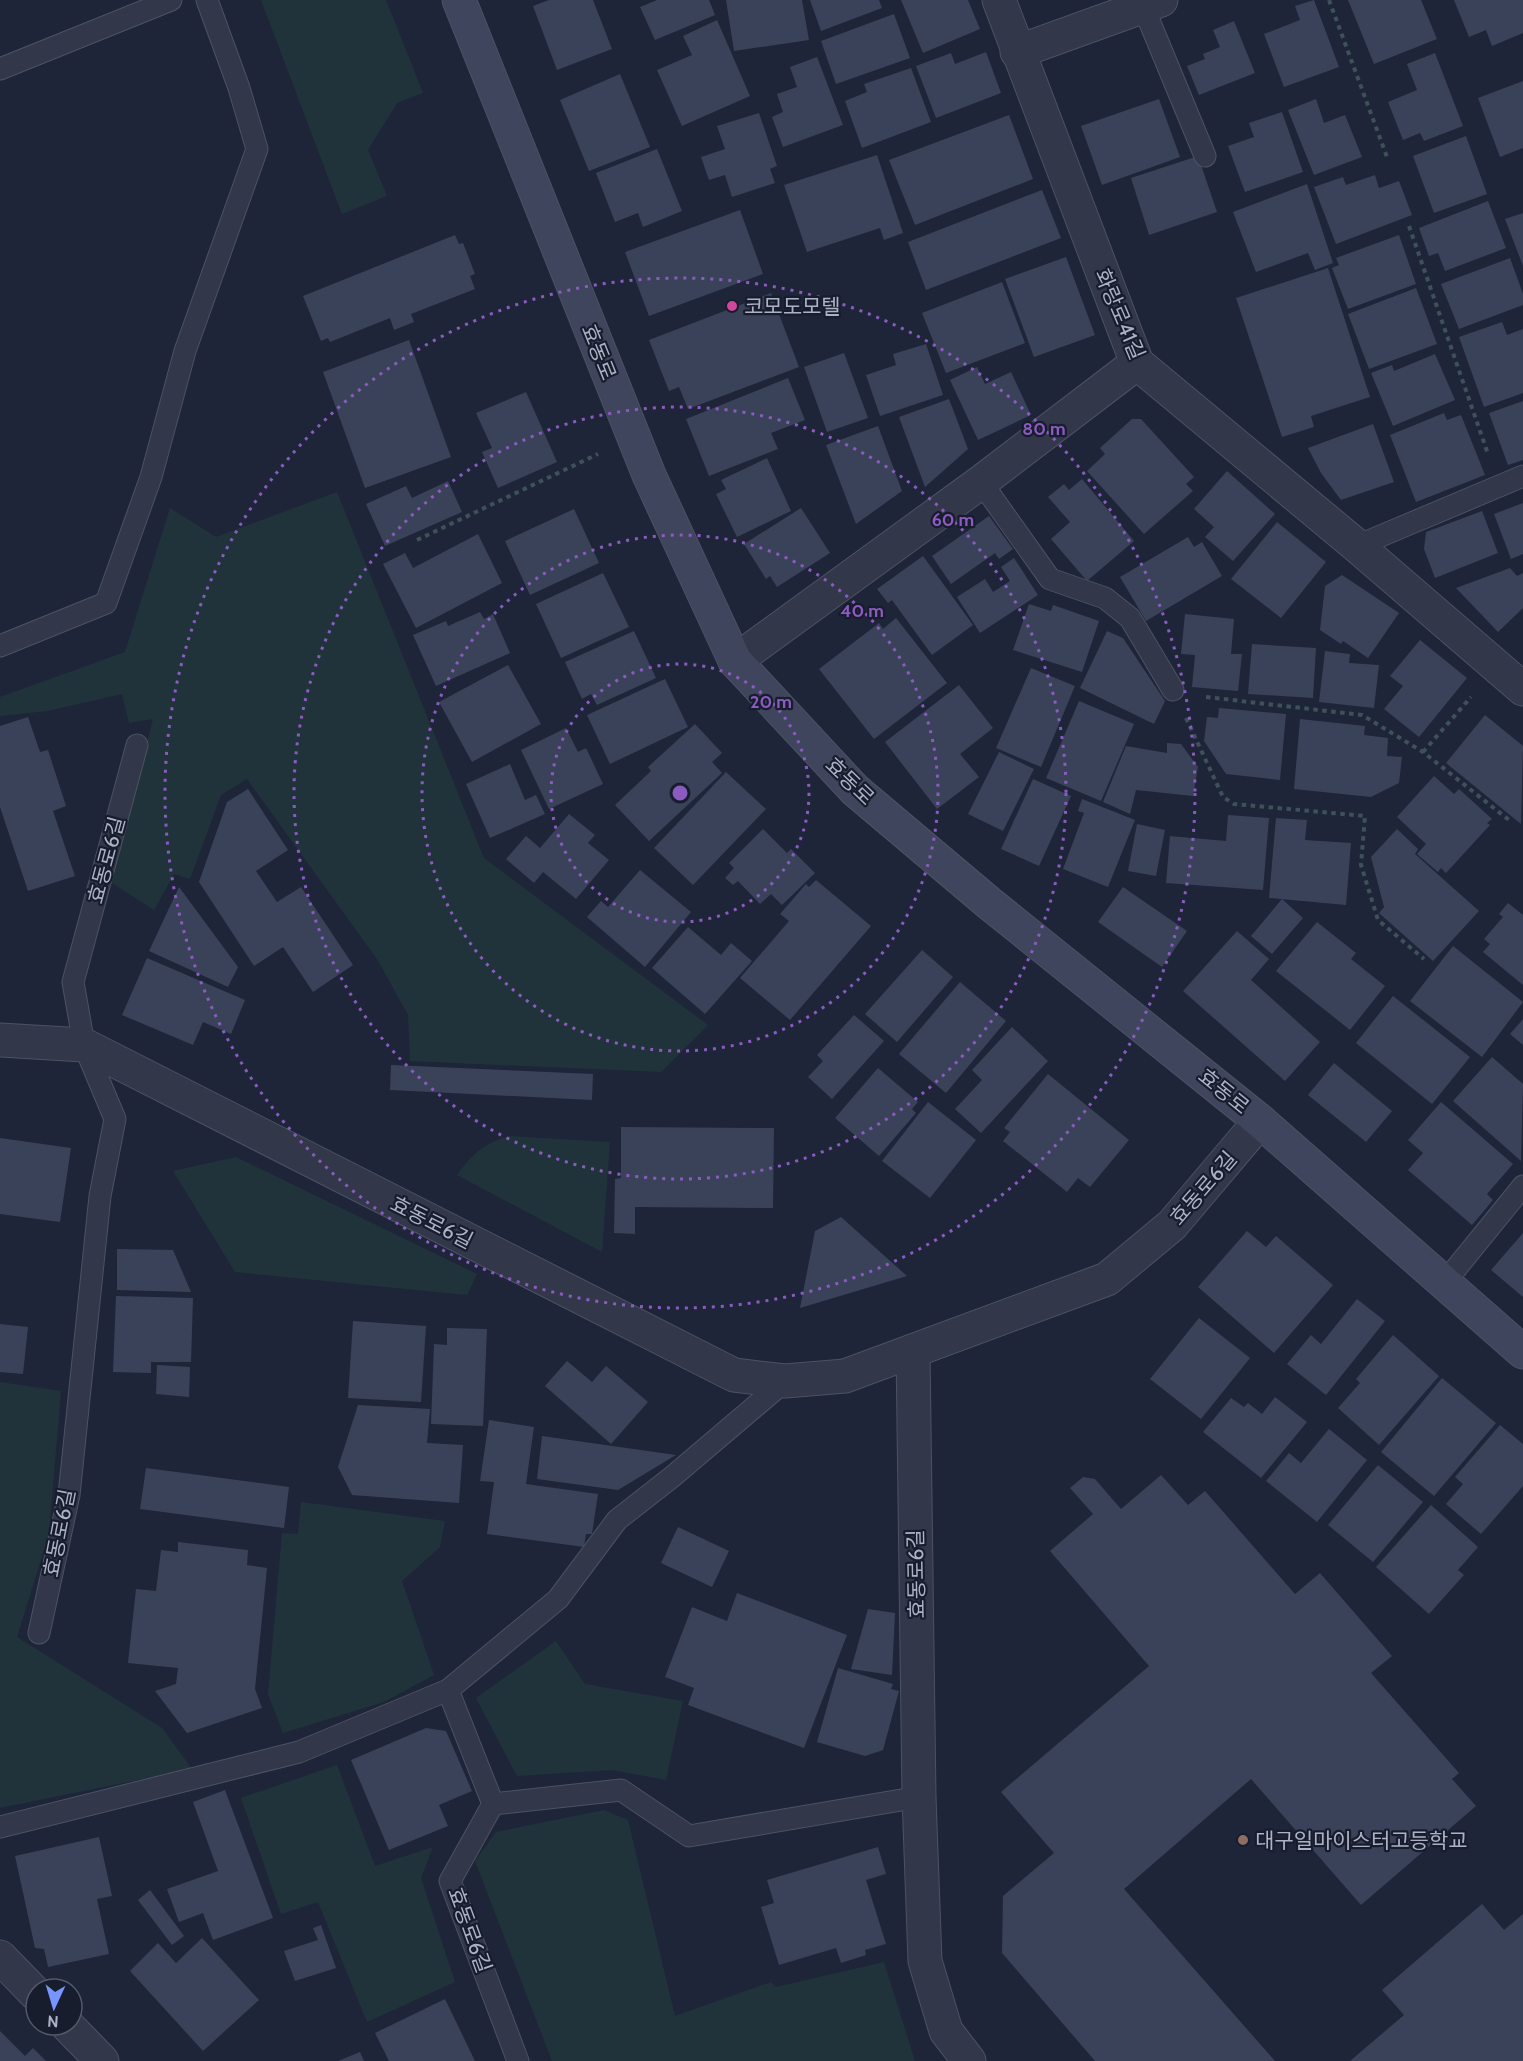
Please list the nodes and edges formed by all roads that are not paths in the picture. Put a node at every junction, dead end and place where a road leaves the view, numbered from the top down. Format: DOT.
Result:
graph roads {
  1 [pos="171,0"];
  2 [pos="207,0"];
  3 [pos="459,0"];
  4 [pos="999,0"];
  5 [pos="1140,5"];
  6 [pos="1017,52"];
  7 [pos="0,69"];
  8 [pos="1205,156"];
  9 [pos="1137,363"];
  10 [pos="1523,476"];
  11 [pos="981,482"];
  12 [pos="1357,546"];
  13 [pos="0,646"];
  14 [pos="735,661"];
  15 [pos="1523,689"];
  16 [pos="1173,690"];
  17 [pos="137,746"];
  18 [pos="0,1040"];
  19 [pos="84,1046"];
  20 [pos="1260,1121"];
  21 [pos="1523,1186"];
  22 [pos="1444,1282"];
  23 [pos="913,1351"];
  24 [pos="1523,1352"];
  25 [pos="785,1381"];
  26 [pos="39,1633"];
  27 [pos="448,1690"];
  28 [pos="920,1797"];
  29 [pos="493,1804"];
  30 [pos="0,1827"];
  31 [pos="0,1957"];
  32 [pos="24,1982"];
  33 [pos="79,2037"];
  34 [pos="102,2061"];
  35 [pos="518,2061"];
  36 [pos="969,2061"];
  1 -- 7 [label="lane"];
  2 -- 13 [label="lane"];
  3 -- 14 [label="main road, 효동로"];
  4 -- 6 [label="street, 화랑로41길"];
  5 -- 6 [label="street"];
  5 -- 8 [label="lane"];
  6 -- 9 [label="street, 화랑로41길"];
  9 -- 11 [label="street"];
  9 -- 12 [label="street, 화랑로41길"];
  10 -- 12 [label="lane"];
  11 -- 14 [label="street"];
  11 -- 16 [label="lane"];
  12 -- 15 [label="street, 화랑로41길"];
  14 -- 20 [label="main road, 효동로"];
  17 -- 19 [label="lane, 효동로6길"];
  18 -- 19 [label="street, 효동로6길"];
  19 -- 25 [label="street, 효동로6길"];
  19 -- 26 [label="lane, 효동로6길"];
  20 -- 22 [label="main road, 효동로"];
  20 -- 23 [label="street, 효동로6길"];
  21 -- 22 [label="lane"];
  22 -- 24 [label="main road, 효동로"];
  23 -- 25 [label="street, 효동로6길"];
  23 -- 28 [label="street, 효동로6길"];
  25 -- 27 [label="lane"];
  27 -- 29 [label="lane"];
  27 -- 30 [label="lane"];
  28 -- 29 [label="lane"];
  28 -- 36 [label="street, 효동로6길"];
  29 -- 35 [label="lane, 효동로6길"];
  31 -- 32 [label="street"];
  33 -- 34 [label="street"];
}
